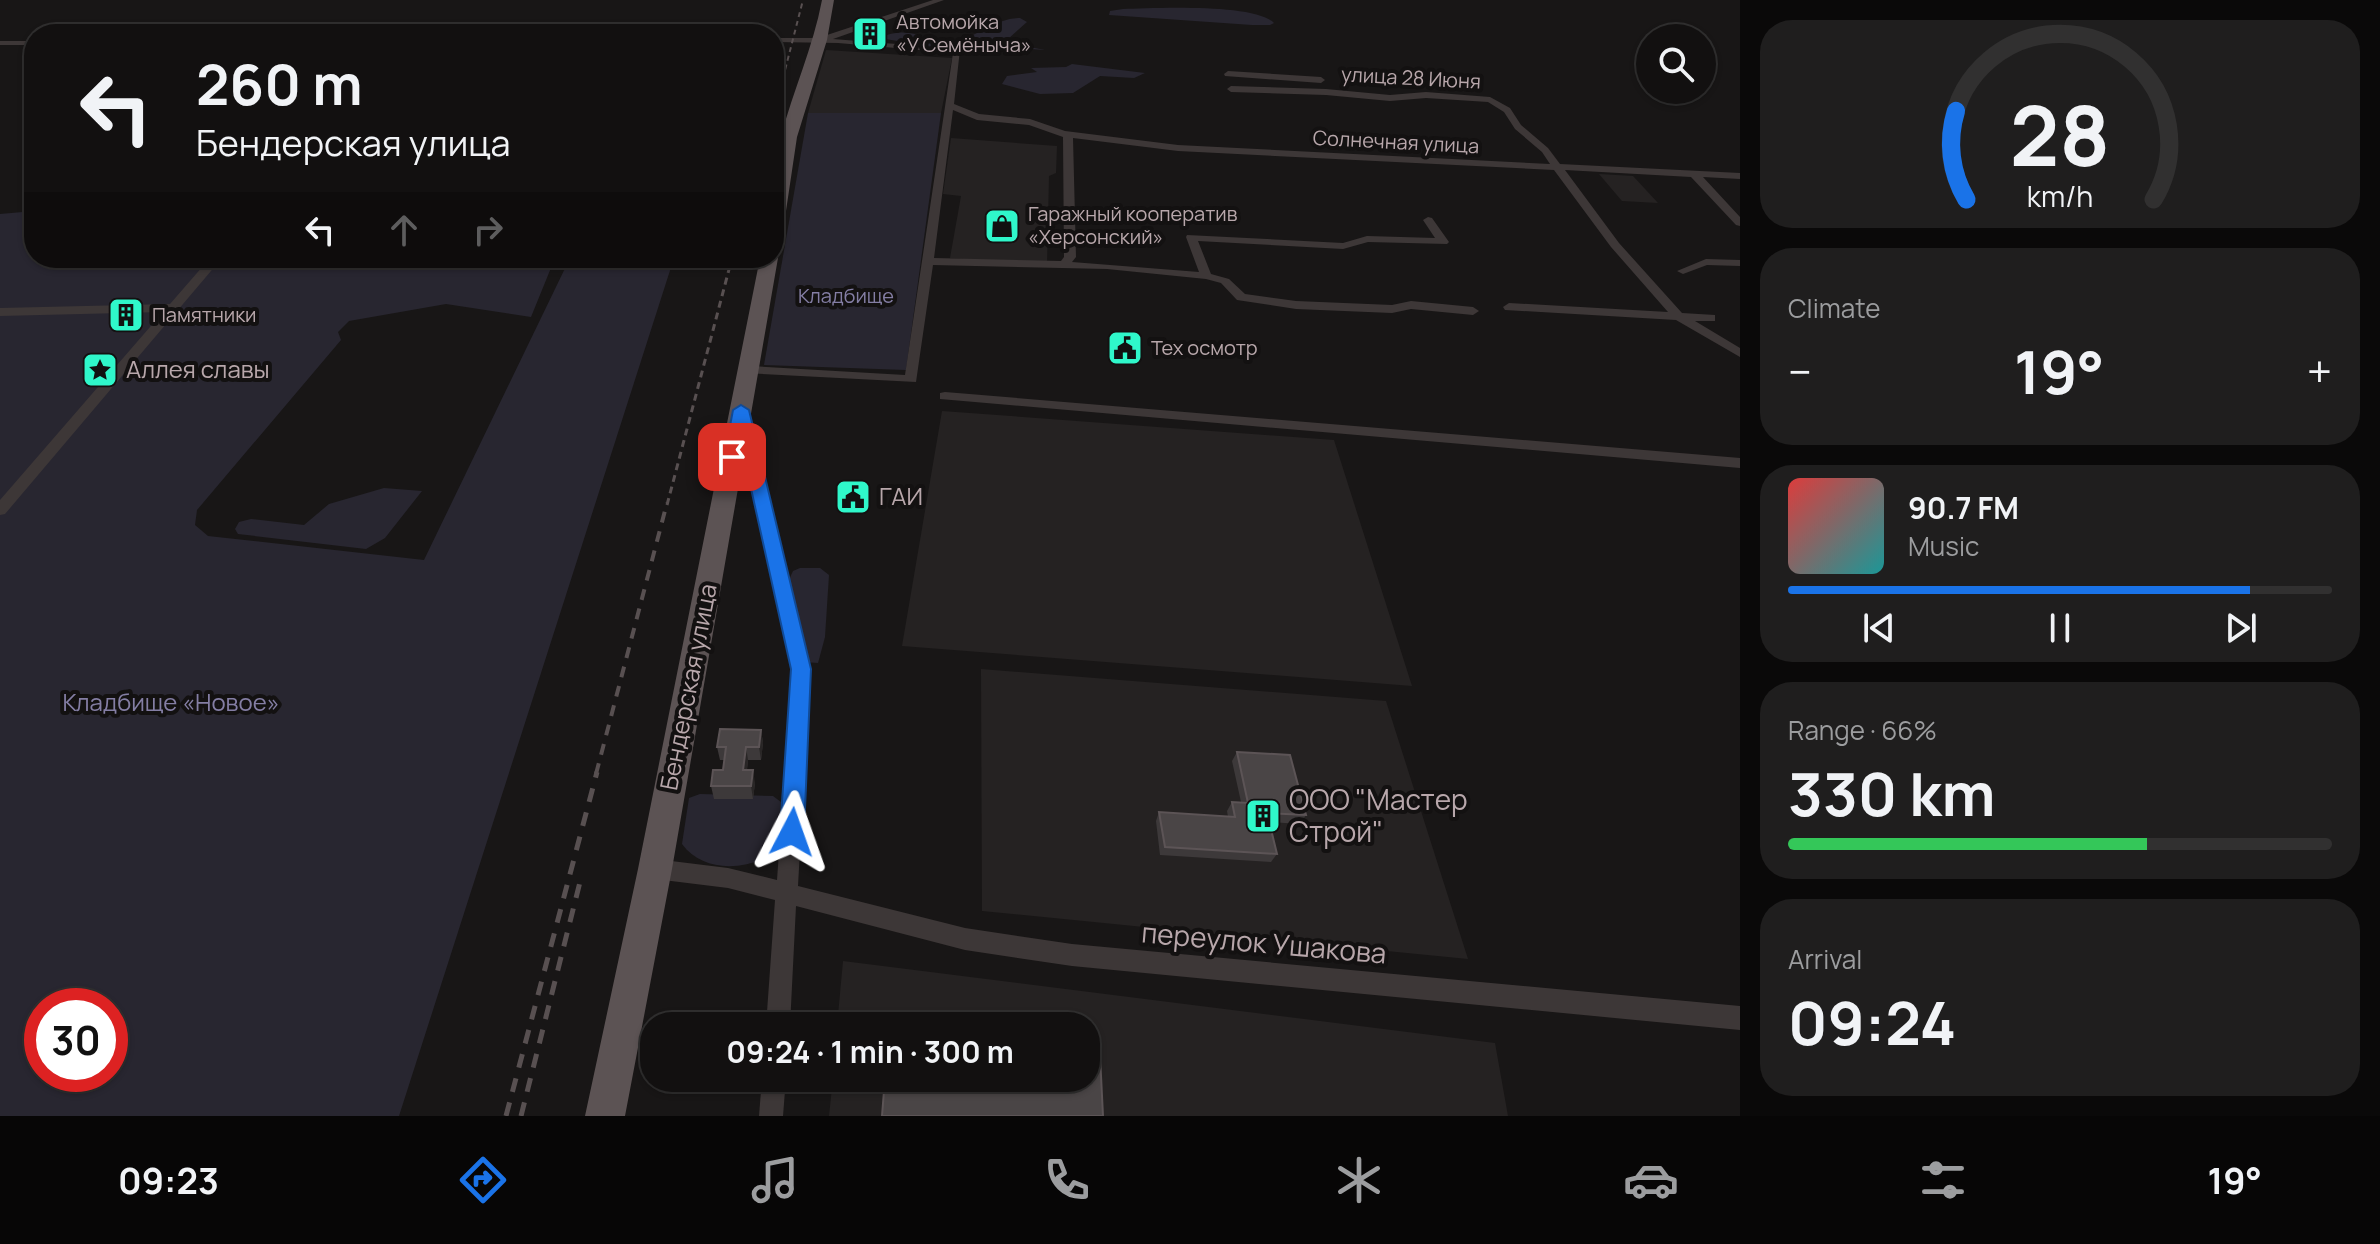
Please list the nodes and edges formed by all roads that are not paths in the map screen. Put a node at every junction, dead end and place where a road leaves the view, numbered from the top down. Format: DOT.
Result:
graph roads {
  1 [pos="828,0"];
  2 [pos="940,0"];
  3 [pos="784,40"];
  4 [pos="821,40"];
  5 [pos="0,43"];
  6 [pos="24,43"];
  7 [pos="1228,74"];
  8 [pos="1321,80"];
  9 [pos="1231,89"];
  10 [pos="948,105"];
  11 [pos="1068,134"];
  12 [pos="784,168"];
  13 [pos="1558,168"];
  14 [pos="1695,175"];
  15 [pos="1740,176"];
  16 [pos="1428,220"];
  17 [pos="1740,223"];
  18 [pos="928,261"];
  19 [pos="1740,263"];
  20 [pos="1065,264"];
  21 [pos="207,268"];
  22 [pos="767,268"];
  23 [pos="1683,271"];
  24 [pos="1206,276"];
  25 [pos="1509,307"];
  26 [pos="171,308"];
  27 [pos="1473,311"];
  28 [pos="0,312"];
  29 [pos="1678,316"];
  30 [pos="1711,318"];
  31 [pos="1740,353"];
  32 [pos="750,370"];
  33 [pos="945,396"];
  34 [pos="741,410"];
  35 [pos="1740,463"];
  36 [pos="0,510"];
  37 [pos="655,869"];
  38 [pos="788,892"];
  39 [pos="779,1012"];
  40 [pos="1740,1018"];
  41 [pos="773,1092"];
  42 [pos="605,1116"];
  43 [pos="771,1116"];
  1 -- 4 [label="main road"];
  2 -- 4 [label="street"];
  3 -- 4 [label="street"];
  4 -- 10 [label="street"];
  4 -- 12 [label="main road"];
  5 -- 6 [label="street"];
  7 -- 8 [label="street"];
  9 -- 13 [label="street, улица 28 Июня"];
  10 -- 11 [label="street, Солнечная улица"];
  10 -- 18 [label="street"];
  11 -- 13 [label="street, Солнечная улица"];
  11 -- 20 [label="street"];
  13 -- 14 [label="street, Солнечная улица"];
  13 -- 29 [label="street, улица 28 Июня"];
  14 -- 15 [label="street, Солнечная улица"];
  14 -- 17 [label="street"];
  16 -- 24 [label="street"];
  18 -- 20 [label="street"];
  18 -- 32 [label="street"];
  19 -- 23 [label="street"];
  20 -- 24 [label="street"];
  21 -- 26 [label="street"];
  22 -- 32 [label="main road, Бендерская улица"];
  24 -- 27 [label="street"];
  25 -- 29 [label="street"];
  26 -- 28 [label="street"];
  26 -- 36 [label="street"];
  29 -- 30 [label="street"];
  29 -- 31 [label="street"];
  32 -- 34 [label="main road, Бендерская улица"];
  33 -- 35 [label="street"];
  34 -- 37 [label="main road, Бендерская улица"];
  34 -- 38 [label="street"];
  37 -- 38 [label="street, переулок Ушакова"];
  37 -- 42 [label="main road, Бендерская улица"];
  38 -- 39 [label="street"];
  38 -- 40 [label="street, переулок Ушакова"];
  41 -- 43 [label="street"];
}
